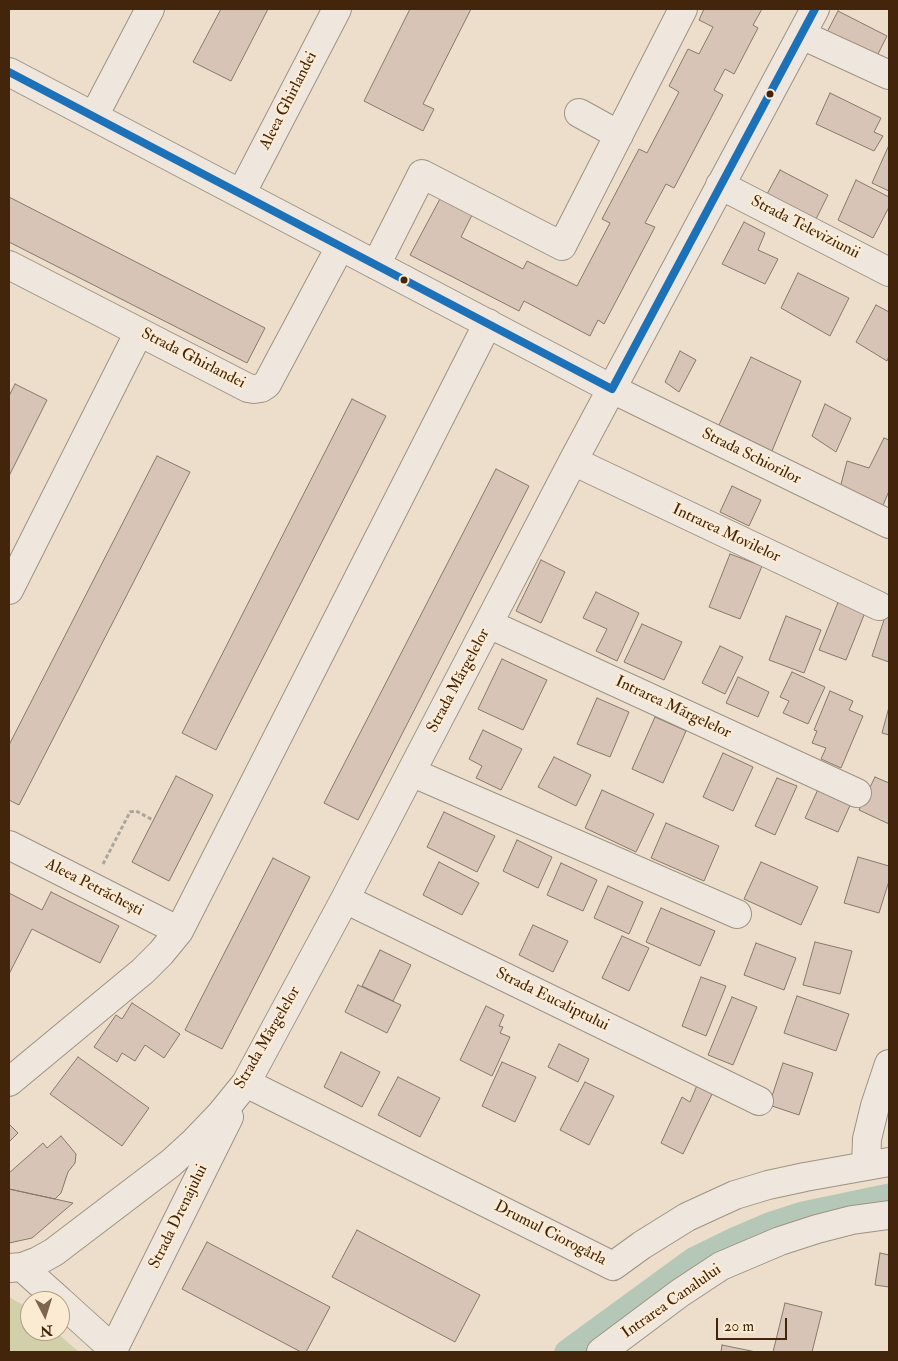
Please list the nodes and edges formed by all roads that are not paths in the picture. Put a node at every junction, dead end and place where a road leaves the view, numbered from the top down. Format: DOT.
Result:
graph roads {
  1 [pos="150,9"];
  2 [pos="337,9"];
  3 [pos="683,9"];
  4 [pos="815,9"];
  5 [pos="802,35"];
  6 [pos="9,72"];
  7 [pos="889,76"];
  8 [pos="579,114"];
  9 [pos="94,116"];
  10 [pos="619,135"];
  11 [pos="720,185"];
  12 [pos="241,194"];
  13 [pos="340,246"];
  14 [pos="9,265"];
  15 [pos="376,265"];
  16 [pos="889,272"];
  17 [pos="488,323"];
  18 [pos="139,332"];
  19 [pos="612,389"];
  20 [pos="572,461"];
  21 [pos="889,524"];
  22 [pos="9,590"];
  23 [pos="879,606"];
  24 [pos="488,624"];
  25 [pos="411,772"];
  26 [pos="857,792"];
  27 [pos="9,845"];
  28 [pos="345,900"];
  29 [pos="737,914"];
  30 [pos="179,931"];
  31 [pos="889,1064"];
  32 [pos="9,1082"];
  33 [pos="246,1082"];
  34 [pos="759,1102"];
  35 [pos="878,1163"];
  36 [pos="889,1215"];
  37 [pos="15,1267"];
  38 [pos="47,1291"];
  39 [pos="70,1311"];
  40 [pos="112,1351"];
  41 [pos="601,1352"];
  1 -- 9 [label="street"];
  2 -- 12 [label="street, Aleea Ghirlandei"];
  3 -- 10 [label="street"];
  4 -- 5 [label="street, Strada Mărgelelor"];
  5 -- 7 [label="street"];
  5 -- 11 [label="street, Strada Mărgelelor"];
  6 -- 9 [label="street"];
  8 -- 10 [label="street"];
  9 -- 12 [label="street"];
  10 -- 15 [label="street"];
  11 -- 16 [label="street, Strada Televiziunii"];
  11 -- 19 [label="street, Strada Mărgelelor"];
  12 -- 13 [label="street"];
  13 -- 15 [label="street"];
  13 -- 18 [label="street, Strada Ghirlandei"];
  14 -- 18 [label="street, Strada Ghirlandei"];
  15 -- 17 [label="street"];
  17 -- 19 [label="street"];
  17 -- 30 [label="street"];
  18 -- 22 [label="street"];
  19 -- 20 [label="street, Strada Mărgelelor"];
  19 -- 21 [label="street, Strada Schiorilor"];
  20 -- 23 [label="street, Intrarea Movilelor"];
  20 -- 24 [label="street, Strada Mărgelelor"];
  24 -- 25 [label="street, Strada Mărgelelor"];
  24 -- 26 [label="street, Intrarea Mărgelelor"];
  25 -- 28 [label="street, Strada Mărgelelor"];
  25 -- 29 [label="street"];
  27 -- 30 [label="street, Aleea Petrăchești"];
  28 -- 33 [label="street, Strada Mărgelelor"];
  28 -- 34 [label="street, Strada Eucaliptului"];
  30 -- 32 [label="street"];
  31 -- 35 [label="street"];
  33 -- 35 [label="street, Drumul Ciorogârla"];
  33 -- 37 [label="street, Strada Mărgelelor"];
  33 -- 40 [label="street, Strada Drenajului"];
  36 -- 41 [label="street, Intrarea Canalului"];
  37 -- 38 [label="street"];
  39 -- 40 [label="street"];
}
